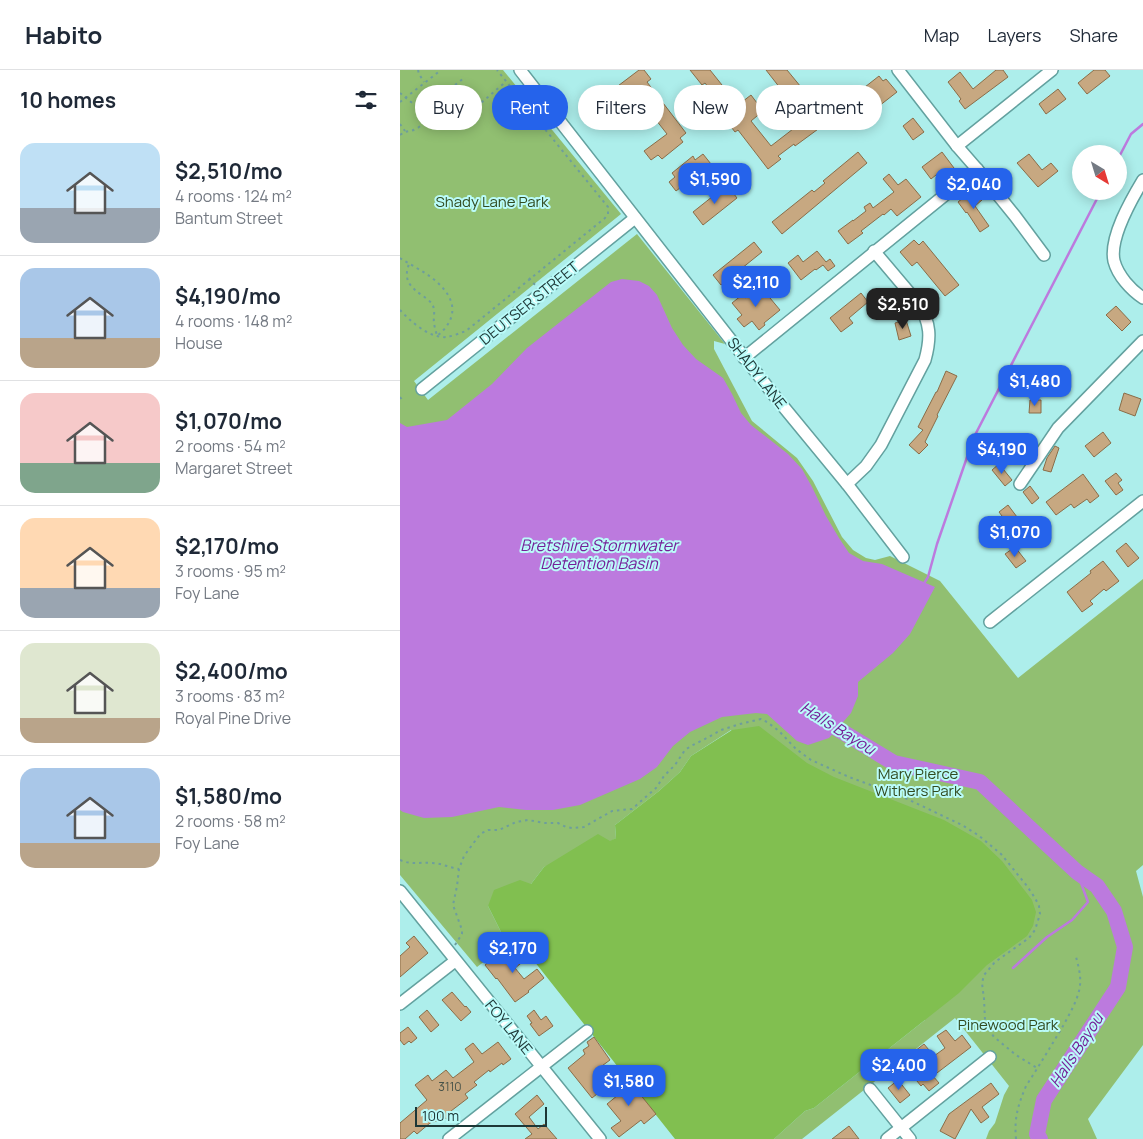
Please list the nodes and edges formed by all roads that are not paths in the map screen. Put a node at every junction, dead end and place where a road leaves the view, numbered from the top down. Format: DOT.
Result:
graph roads {
  1 [pos="520,70"];
  2 [pos="898,70"];
  3 [pos="1052,70"];
  4 [pos="957,146"];
  5 [pos="977,169"];
  6 [pos="1143,180"];
  7 [pos="635,218"];
  8 [pos="874,251"];
  9 [pos="1044,255"];
  10 [pos="1143,298"];
  11 [pos="1143,341"];
  12 [pos="744,358"];
  13 [pos="422,389"];
  14 [pos="847,484"];
  15 [pos="1020,484"];
  16 [pos="1143,501"];
  17 [pos="903,557"];
  18 [pos="990,622"];
  19 [pos="400,891"];
  20 [pos="455,961"];
  21 [pos="400,1004"];
  22 [pos="587,1032"];
  23 [pos="990,1057"];
  24 [pos="541,1067"];
  25 [pos="870,1089"];
  26 [pos="902,1128"];
  27 [pos="450,1139"];
  28 [pos="600,1139"];
  29 [pos="887,1139"];
  30 [pos="910,1139"];
  1 -- 7 [label="street, SHADY LANE"];
  2 -- 4 [label="street"];
  3 -- 4 [label="street"];
  4 -- 5 [label="street"];
  5 -- 8 [label="street"];
  5 -- 9 [label="street"];
  6 -- 10 [label="street"];
  7 -- 12 [label="street, SHADY LANE"];
  7 -- 13 [label="street, DEUTSER STREET"];
  8 -- 12 [label="street"];
  8 -- 14 [label="street"];
  11 -- 15 [label="street"];
  12 -- 14 [label="street, SHADY LANE"];
  14 -- 17 [label="street, SHADY LANE"];
  16 -- 18 [label="street"];
  19 -- 20 [label="street, FOY LANE"];
  20 -- 21 [label="street"];
  20 -- 24 [label="street, FOY LANE"];
  22 -- 24 [label="street"];
  23 -- 26 [label="street"];
  24 -- 27 [label="street"];
  24 -- 28 [label="street, FOY LANE"];
  25 -- 26 [label="street"];
  26 -- 29 [label="street"];
  26 -- 30 [label="street"];
}
